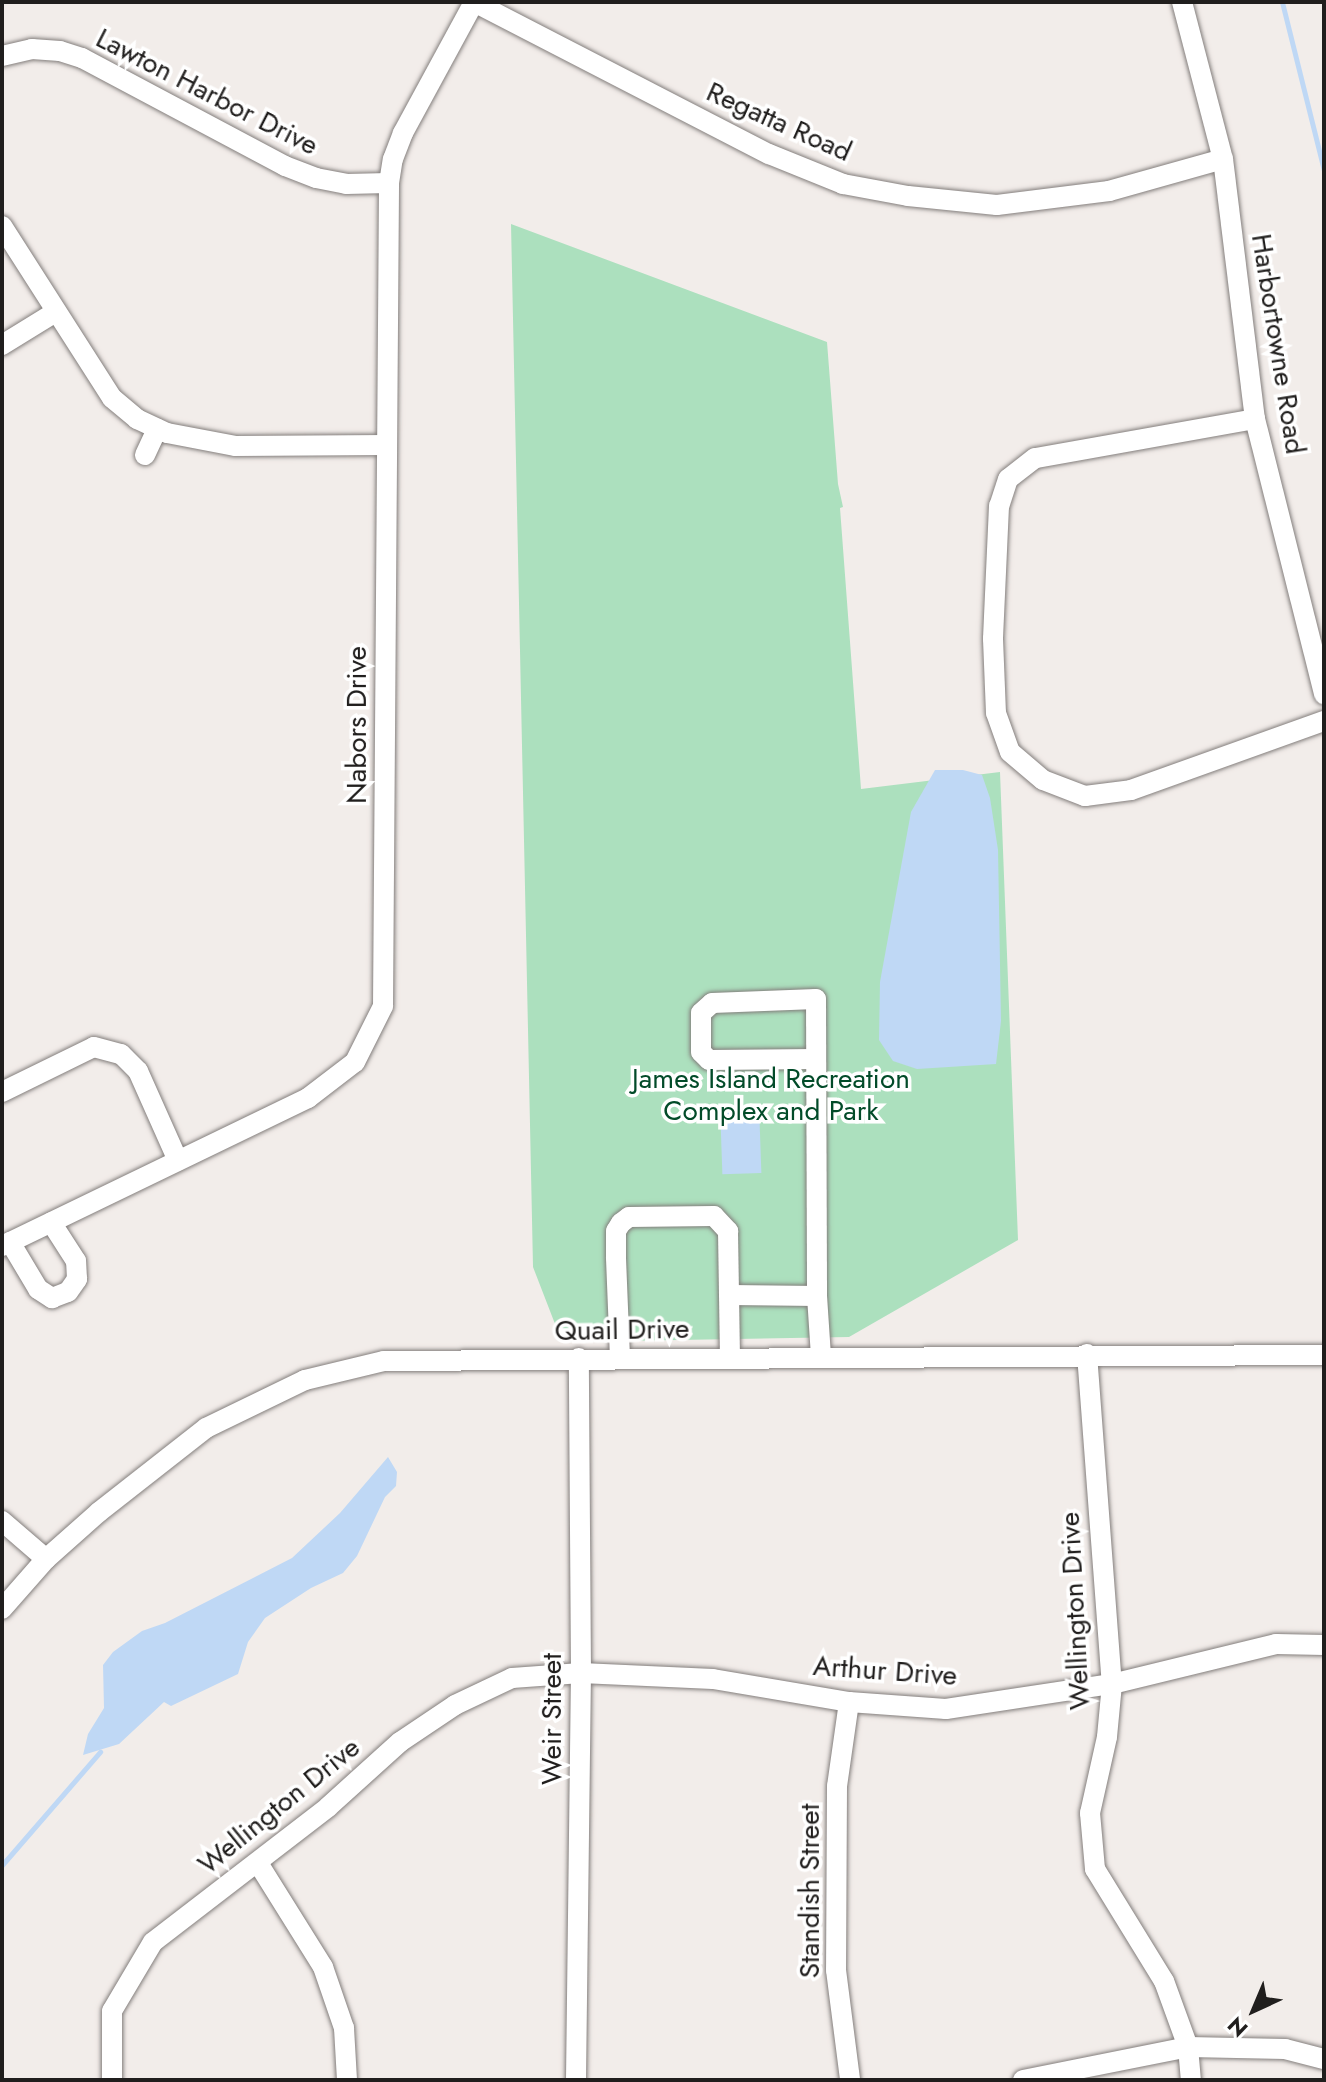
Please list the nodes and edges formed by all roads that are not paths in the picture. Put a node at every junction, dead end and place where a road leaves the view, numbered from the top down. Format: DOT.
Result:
graph roads {
  1 [pos="474,2"];
  2 [pos="1182,2"];
  3 [pos="2,56"];
  4 [pos="1223,159"];
  5 [pos="389,183"];
  6 [pos="2,226"];
  7 [pos="54,313"];
  8 [pos="2,345"];
  9 [pos="1255,419"];
  10 [pos="157,429"];
  11 [pos="387,445"];
  12 [pos="145,455"];
  13 [pos="1324,694"];
  14 [pos="1324,721"];
  15 [pos="816,1059"];
  16 [pos="2,1092"];
  17 [pos="178,1161"];
  18 [pos="51,1222"];
  19 [pos="6,1244"];
  20 [pos="730,1295"];
  21 [pos="817,1296"];
  22 [pos="1087,1354"];
  23 [pos="1324,1355"];
  24 [pos="821,1356"];
  25 [pos="730,1357"];
  26 [pos="579,1358"];
  27 [pos="620,1358"];
  28 [pos="2,1521"];
  29 [pos="46,1559"];
  30 [pos="4,1604"];
  31 [pos="1324,1645"];
  32 [pos="581,1673"];
  33 [pos="1112,1684"];
  34 [pos="849,1702"];
  35 [pos="258,1863"];
  36 [pos="1188,2047"];
  37 [pos="1324,2059"];
  38 [pos="112,2080"];
  39 [pos="347,2080"];
  40 [pos="576,2080"];
  41 [pos="850,2080"];
  42 [pos="1023,2080"];
  43 [pos="1191,2080"];
  1 -- 4 [label="street, Regatta Road"];
  1 -- 5 [label="street, Nabors Drive"];
  2 -- 4 [label="street, Harbortowne Road"];
  3 -- 5 [label="street, Lawton Harbor Drive"];
  4 -- 9 [label="street, Harbortowne Road"];
  5 -- 11 [label="street, Nabors Drive"];
  6 -- 7 [label="street"];
  7 -- 8 [label="street"];
  7 -- 10 [label="street"];
  9 -- 13 [label="street, Harbortowne Road"];
  9 -- 14 [label="street"];
  10 -- 11 [label="street"];
  10 -- 12 [label="street"];
  11 -- 17 [label="street, Nabors Drive"];
  15 -- 15 [label="street"];
  15 -- 21 [label="street"];
  16 -- 17 [label="street"];
  17 -- 18 [label="street, Nabors Drive"];
  18 -- 19 [label="street, Nabors Drive"];
  18 -- 19 [label="street"];
  20 -- 21 [label="street"];
  20 -- 25 [label="street"];
  20 -- 27 [label="street"];
  21 -- 24 [label="street"];
  22 -- 23 [label="street, Quail Drive"];
  22 -- 24 [label="street, Quail Drive"];
  22 -- 33 [label="street, Wellington Drive"];
  24 -- 25 [label="street, Quail Drive"];
  25 -- 27 [label="street, Quail Drive"];
  26 -- 27 [label="street, Quail Drive"];
  26 -- 29 [label="street, Quail Drive"];
  26 -- 32 [label="street, Weir Street"];
  28 -- 29 [label="street"];
  29 -- 30 [label="street, Quail Drive"];
  31 -- 33 [label="street, Arthur Drive"];
  32 -- 34 [label="street, Arthur Drive"];
  32 -- 35 [label="street, Wellington Drive"];
  32 -- 40 [label="street, Weir Street"];
  33 -- 34 [label="street, Arthur Drive"];
  33 -- 36 [label="street, Wellington Drive"];
  34 -- 41 [label="street, Standish Street"];
  35 -- 38 [label="street, Wellington Drive"];
  35 -- 39 [label="street"];
  36 -- 37 [label="street"];
  36 -- 42 [label="street"];
  36 -- 43 [label="street, Wellington Drive"];
}
